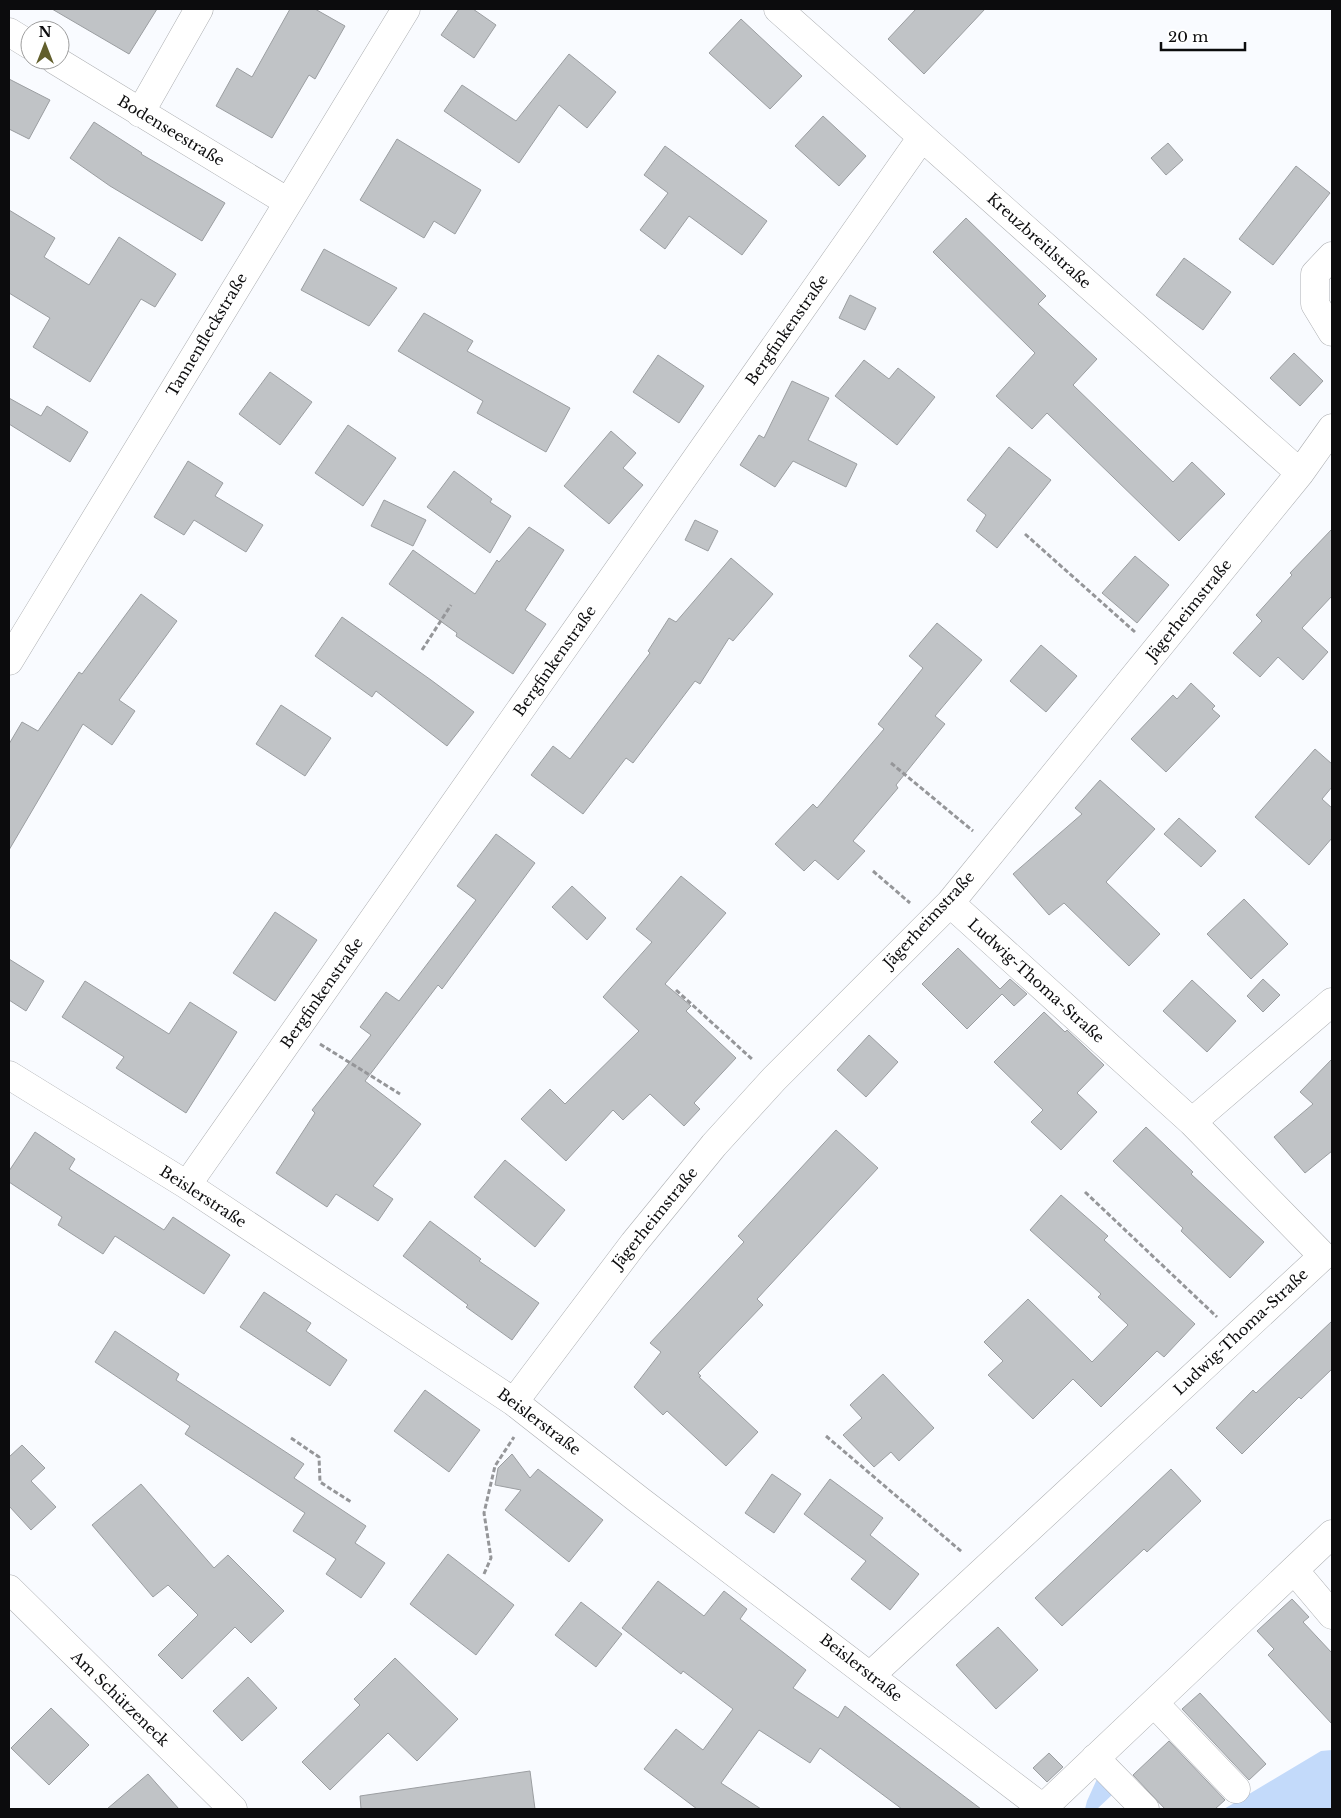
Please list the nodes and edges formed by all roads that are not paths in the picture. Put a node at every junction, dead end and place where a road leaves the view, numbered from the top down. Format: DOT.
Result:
graph roads {
  1 [pos="199,9"];
  2 [pos="406,9"];
  3 [pos="778,9"];
  4 [pos="9,32"];
  5 [pos="20,39"];
  6 [pos="70,69"];
  7 [pos="140,113"];
  8 [pos="922,138"];
  9 [pos="288,202"];
  10 [pos="1332,256"];
  11 [pos="1332,332"];
  12 [pos="1332,428"];
  13 [pos="1300,472"];
  14 [pos="9,661"];
  15 [pos="941,912"];
  16 [pos="1332,1002"];
  17 [pos="9,1075"];
  18 [pos="1192,1122"];
  19 [pos="186,1185"];
  20 [pos="1328,1260"];
  21 [pos="514,1402"];
  22 [pos="1332,1534"];
  23 [pos="1294,1570"];
  24 [pos="9,1589"];
  25 [pos="1332,1615"];
  26 [pos="870,1676"];
  27 [pos="1154,1703"];
  28 [pos="1095,1758"];
  29 [pos="1236,1788"];
  30 [pos="1043,1808"];
  31 [pos="232,1809"];
  32 [pos="1145,1809"];
  1 -- 7 [label="street"];
  2 -- 9 [label="street, Tannenfleckstraße"];
  3 -- 8 [label="street, Kreuzbreitlstraße"];
  4 -- 5 [label="street"];
  6 -- 7 [label="street, Bodenseestraße"];
  7 -- 9 [label="street, Bodenseestraße"];
  8 -- 13 [label="street, Kreuzbreitlstraße"];
  8 -- 19 [label="street, Bergfinkenstraße"];
  9 -- 14 [label="street, Tannenfleckstraße"];
  10 -- 11 [label="street"];
  12 -- 13 [label="street, Jägerheimstraße"];
  13 -- 15 [label="street, Jägerheimstraße"];
  15 -- 18 [label="street, Ludwig-Thoma-Straße"];
  15 -- 21 [label="street, Jägerheimstraße"];
  16 -- 18 [label="street"];
  17 -- 19 [label="street, Beislerstraße"];
  18 -- 20 [label="street, Ludwig-Thoma-Straße"];
  19 -- 21 [label="street, Beislerstraße"];
  20 -- 26 [label="street, Ludwig-Thoma-Straße"];
  21 -- 26 [label="street, Beislerstraße"];
  22 -- 23 [label="street, Beislerstraße"];
  23 -- 25 [label="street"];
  23 -- 27 [label="street, Beislerstraße"];
  24 -- 31 [label="street, Am Schützeneck"];
  26 -- 30 [label="street, Beislerstraße"];
  27 -- 28 [label="street, Beislerstraße"];
  27 -- 29 [label="street"];
  28 -- 30 [label="street, Beislerstraße"];
  28 -- 32 [label="street"];
}
